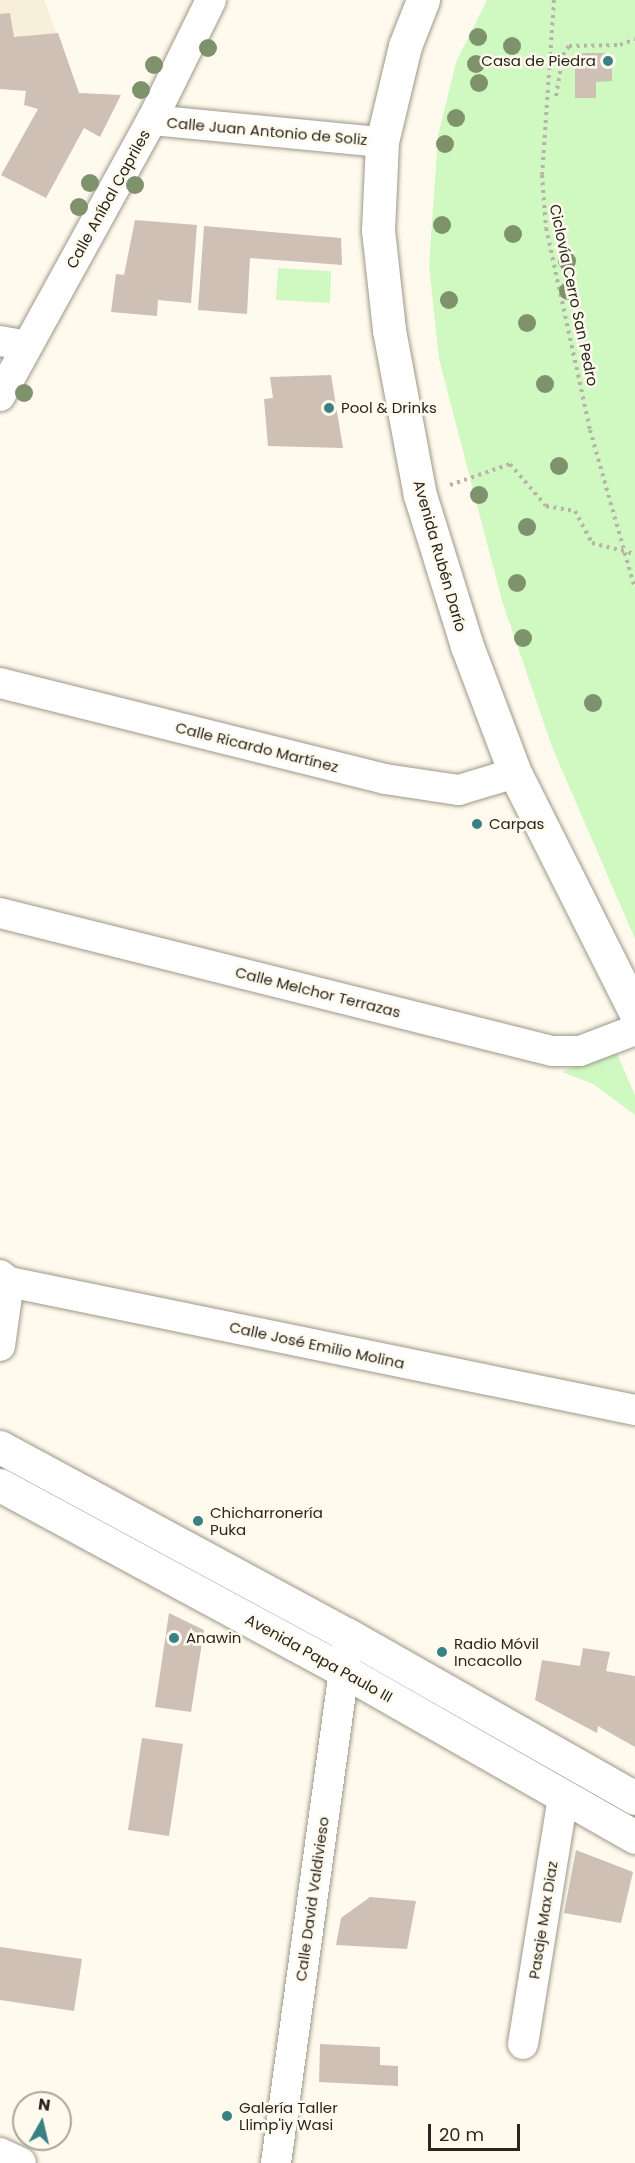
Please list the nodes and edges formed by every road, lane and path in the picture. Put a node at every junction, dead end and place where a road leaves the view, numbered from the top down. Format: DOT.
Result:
graph roads {
  1 [pos="210,0"];
  2 [pos="423,0"];
  3 [pos="554,0"];
  4 [pos="635,39"];
  5 [pos="556,96"];
  6 [pos="152,120"];
  7 [pos="382,142"];
  8 [pos="13,344"];
  9 [pos="0,396"];
  10 [pos="420,495"];
  11 [pos="623,550"];
  12 [pos="635,554"];
  13 [pos="635,589"];
  14 [pos="0,683"];
  15 [pos="515,773"];
  16 [pos="0,913"];
  17 [pos="635,1012"];
  18 [pos="635,1030"];
  19 [pos="4,1279"];
  20 [pos="0,1346"];
  21 [pos="635,1410"];
  22 [pos="0,1447"];
  23 [pos="0,1485"];
  24 [pos="348,1635"];
  25 [pos="344,1671"];
  26 [pos="563,1796"];
  27 [pos="635,1798"];
  28 [pos="635,1837"];
  29 [pos="523,2043"];
  30 [pos="0,2153"];
  31 [pos="21,2163"];
  32 [pos="276,2163"];
  1 -- 6 [label="street, Calle Aníbal Capriles"];
  2 -- 7 [label="main road, Avenida Rubén Darío"];
  3 -- 11 [label="path, Ciclovía Cerro San Pedro"];
  4 -- 5 [label="path"];
  6 -- 7 [label="street, Calle Juan Antonio de Soliz"];
  6 -- 8 [label="street, Calle Aníbal Capriles"];
  7 -- 10 [label="main road, Avenida Rubén Darío"];
  8 -- 9 [label="street, Calle Aníbal Capriles"];
  10 -- 11 [label="path"];
  10 -- 15 [label="main road, Avenida Rubén Darío"];
  11 -- 12 [label="path"];
  11 -- 13 [label="path, Ciclovía Cerro San Pedro"];
  14 -- 15 [label="street, Calle Ricardo Martínez"];
  15 -- 17 [label="main road, Avenida Rubén Darío"];
  16 -- 18 [label="street, Calle Melchor Terrazas"];
  19 -- 20 [label="street"];
  19 -- 21 [label="street, Calle José Emilio Molina"];
  22 -- 24 [label="main road"];
  23 -- 25 [label="main road, Avenida Papa Paulo III"];
  24 -- 25 [label="street, Calle David Valdivieso"];
  24 -- 27 [label="main road"];
  25 -- 26 [label="main road, Avenida Papa Paulo III"];
  25 -- 32 [label="street, Calle David Valdivieso"];
  26 -- 28 [label="main road, Avenida Papa Paulo III"];
  26 -- 29 [label="street, Pasaje Max Diaz"];
  30 -- 31 [label="street"];
}
